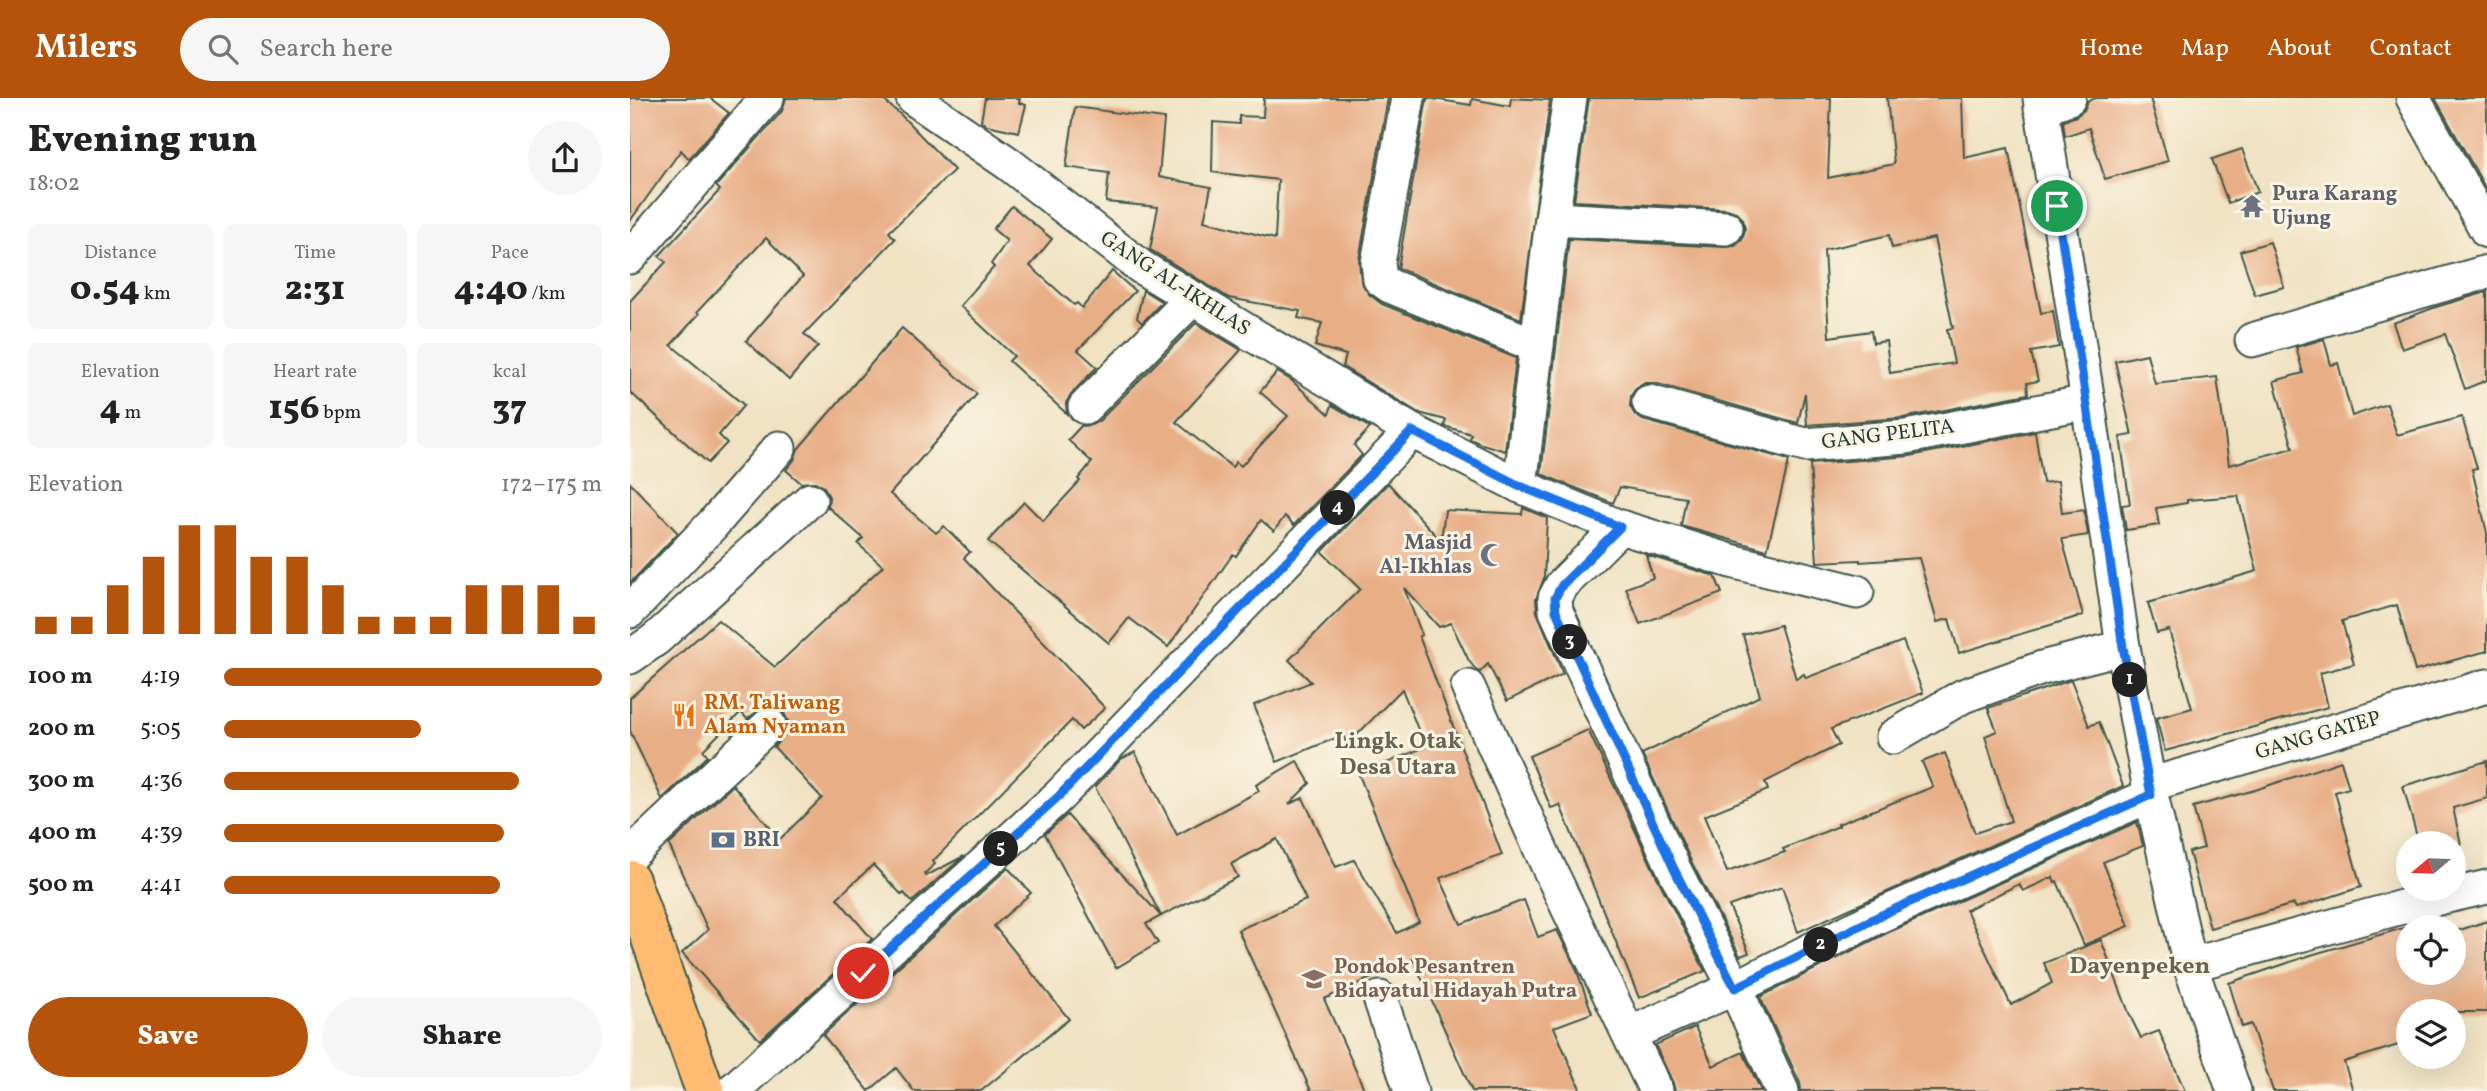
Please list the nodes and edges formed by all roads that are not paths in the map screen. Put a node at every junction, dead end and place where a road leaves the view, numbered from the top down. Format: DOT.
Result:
graph roads {
  1 [pos="767,98"];
  2 [pos="913,98"];
  3 [pos="1408,98"];
  4 [pos="1570,98"];
  5 [pos="2413,98"];
  6 [pos="2050,101"];
  7 [pos="1552,219"];
  8 [pos="1726,228"];
  9 [pos="2487,231"];
  10 [pos="630,257"];
  11 [pos="2487,272"];
  12 [pos="1192,298"];
  13 [pos="2252,340"];
  14 [pos="1537,346"];
  15 [pos="1648,402"];
  16 [pos="2088,402"];
  17 [pos="1085,407"];
  18 [pos="1412,431"];
  19 [pos="779,448"];
  20 [pos="1520,486"];
  21 [pos="810,500"];
  22 [pos="1620,527"];
  23 [pos="1857,592"];
  24 [pos="630,611"];
  25 [pos="2123,647"];
  26 [pos="630,657"];
  27 [pos="2487,686"];
  28 [pos="1468,687"];
  29 [pos="769,725"];
  30 [pos="1893,737"];
  31 [pos="2150,790"];
  32 [pos="630,855"];
  33 [pos="630,880"];
  34 [pos="2487,887"];
  35 [pos="2190,965"];
  36 [pos="1735,988"];
  37 [pos="1380,998"];
  38 [pos="1629,1034"];
  39 [pos="705,1091"];
  40 [pos="732,1091"];
  41 [pos="1411,1091"];
  42 [pos="1656,1091"];
  43 [pos="1782,1091"];
  44 [pos="2234,1091"];
  1 -- 10 [label="street"];
  2 -- 12 [label="street, GANG AL-IKHLAS"];
  3 -- 14 [label="street"];
  4 -- 7 [label="street"];
  5 -- 9 [label="street"];
  6 -- 16 [label="street"];
  7 -- 8 [label="street"];
  7 -- 14 [label="street"];
  11 -- 13 [label="street"];
  12 -- 17 [label="street"];
  12 -- 18 [label="street, GANG AL-IKHLAS"];
  14 -- 20 [label="street"];
  15 -- 16 [label="street, GANG PELITA"];
  16 -- 25 [label="street"];
  18 -- 20 [label="street, GANG AL-IKHLAS"];
  18 -- 40 [label="street"];
  19 -- 24 [label="street"];
  20 -- 22 [label="street, GANG AL-IKHLAS"];
  21 -- 26 [label="street"];
  22 -- 23 [label="street, GANG AL-IKHLAS"];
  22 -- 36 [label="street"];
  25 -- 30 [label="street"];
  25 -- 31 [label="street"];
  27 -- 31 [label="street, GANG GATEP"];
  28 -- 38 [label="street"];
  29 -- 32 [label="street"];
  31 -- 35 [label="street"];
  31 -- 36 [label="street, GANG GATEP"];
  33 -- 39 [label="highway"];
  34 -- 35 [label="street"];
  35 -- 44 [label="street"];
  36 -- 38 [label="street, GANG GATEP"];
  36 -- 43 [label="street"];
  37 -- 41 [label="street"];
  38 -- 42 [label="street"];
}
